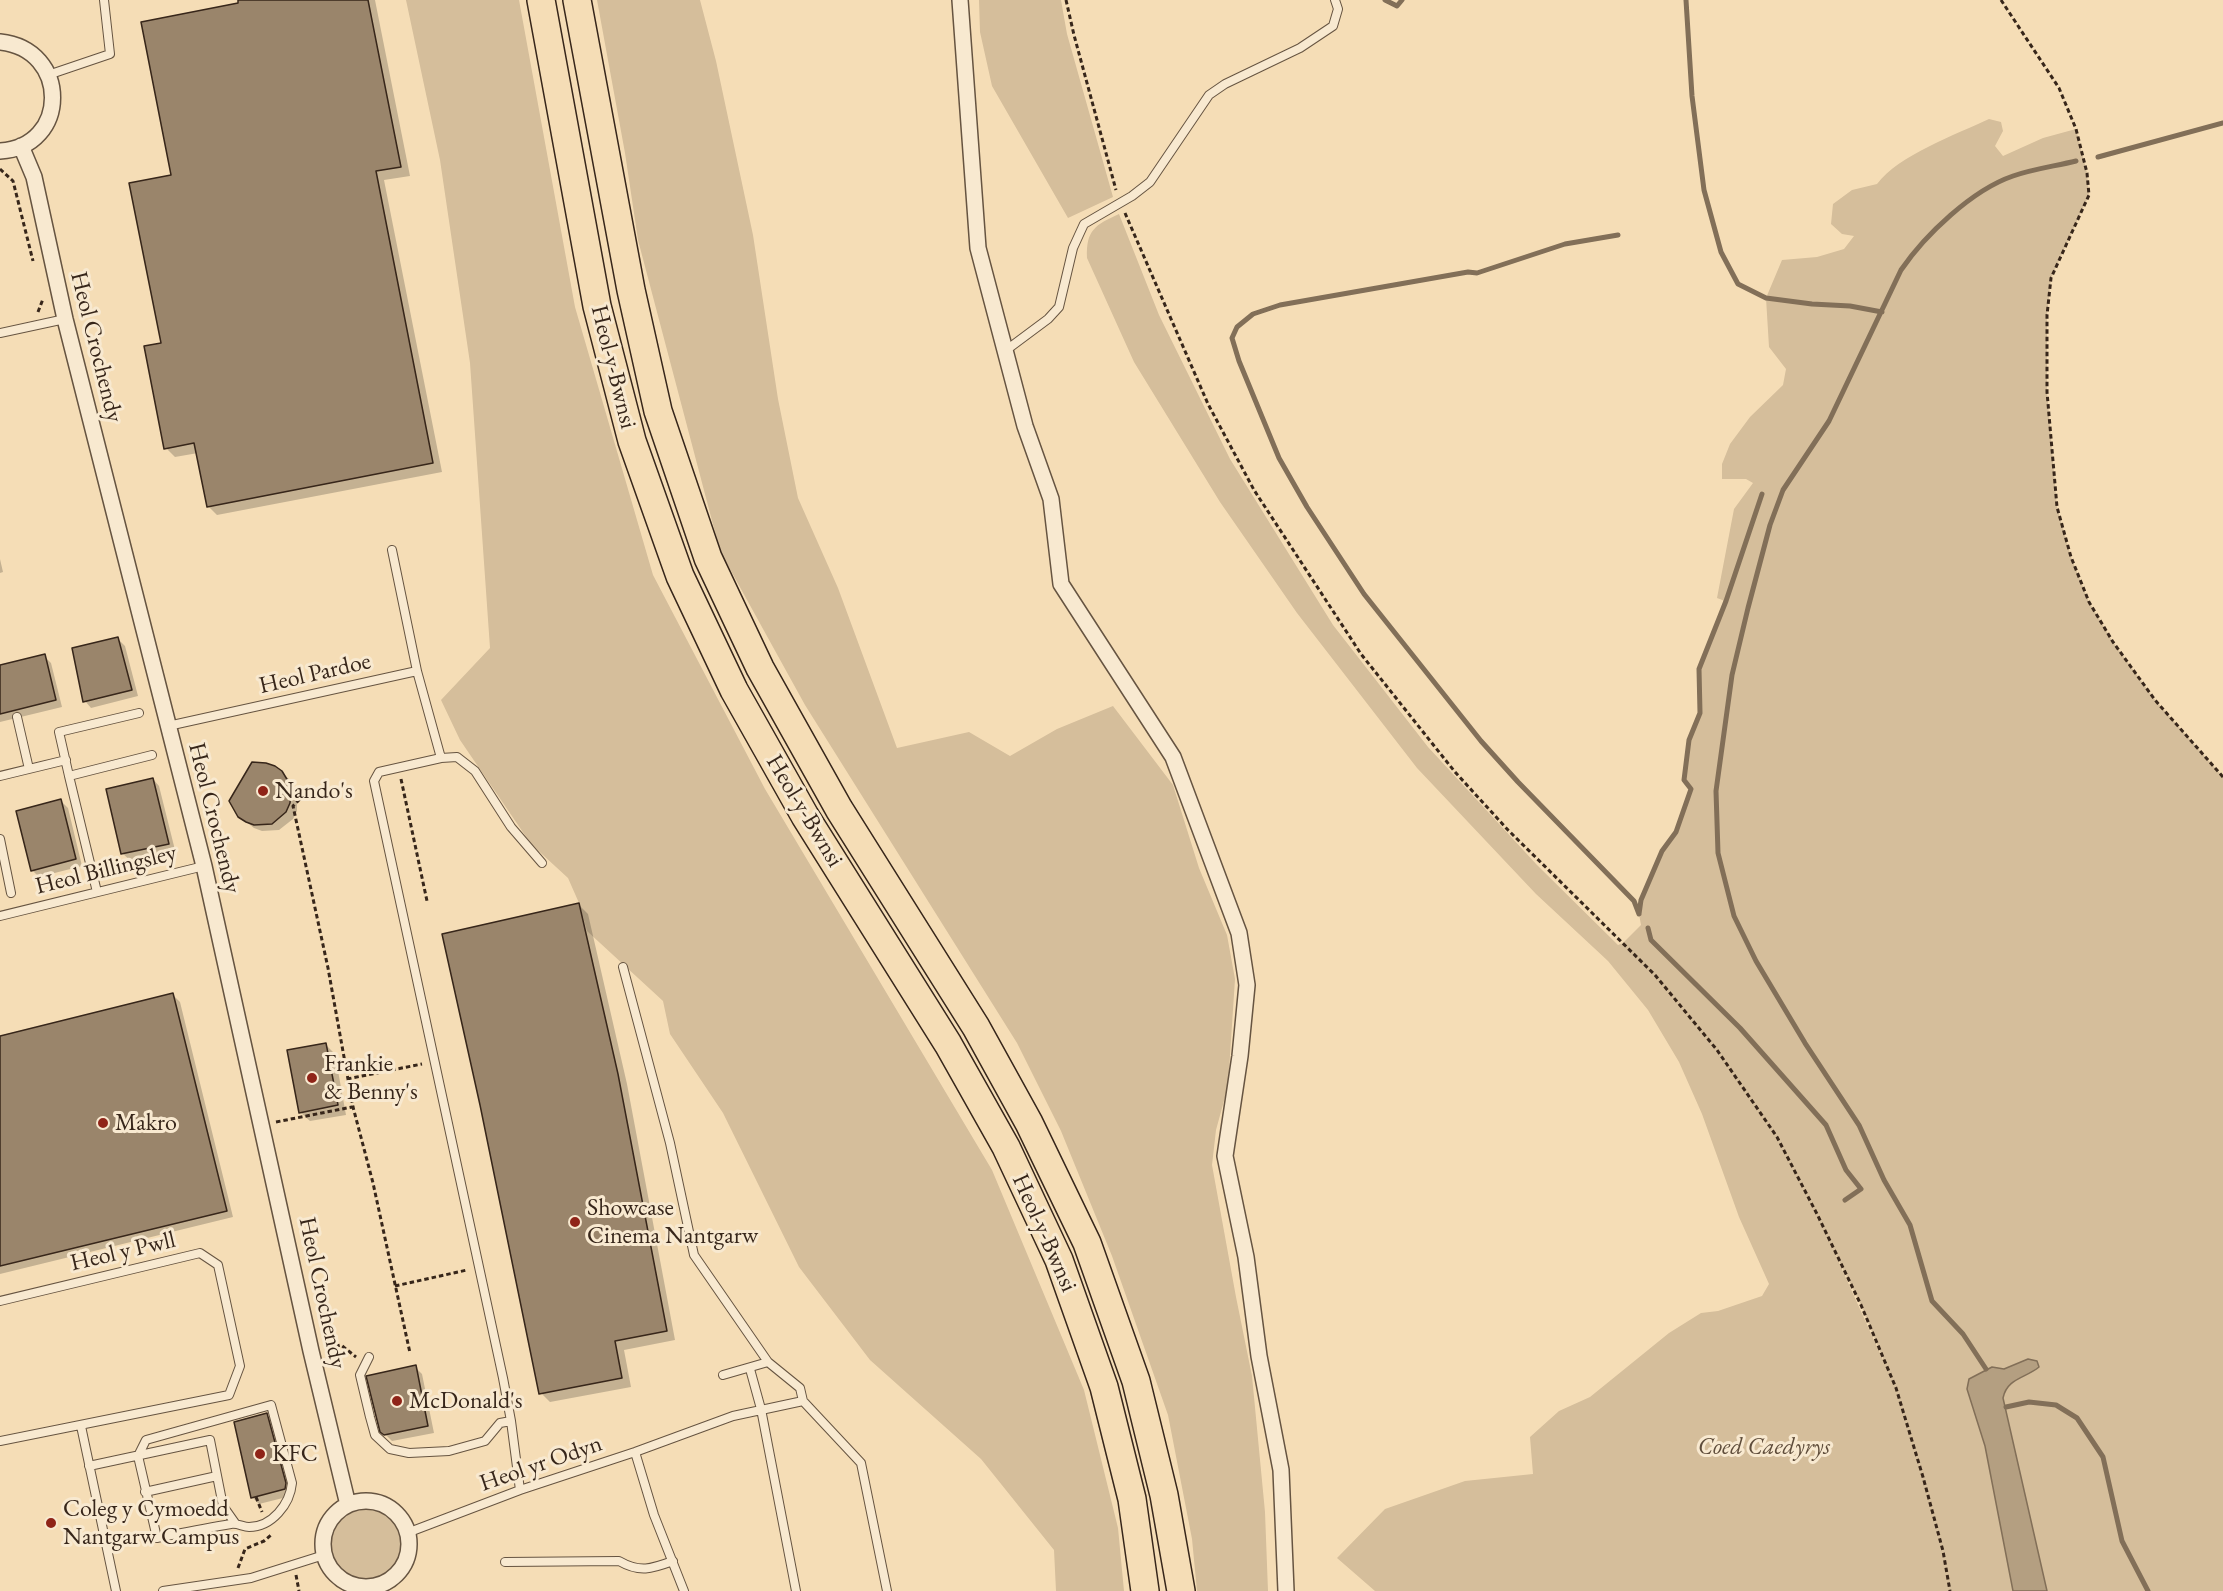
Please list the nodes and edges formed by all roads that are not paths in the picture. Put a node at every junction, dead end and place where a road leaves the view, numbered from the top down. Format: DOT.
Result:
graph roads {
  1 [pos="104,0"];
  2 [pos="541,0"];
  3 [pos="577,0"];
  4 [pos="960,0"];
  5 [pos="1335,0"];
  6 [pos="0,42"];
  7 [pos="48,75"];
  8 [pos="21,146"];
  9 [pos="0,151"];
  10 [pos="65,320"];
  11 [pos="0,333"];
  12 [pos="1005,351"];
  13 [pos="392,550"];
  14 [pos="417,671"];
  15 [pos="139,713"];
  16 [pos="17,717"];
  17 [pos="168,726"];
  18 [pos="152,755"];
  19 [pos="441,758"];
  20 [pos="66,760"];
  21 [pos="29,769"];
  22 [pos="0,776"];
  23 [pos="69,776"];
  24 [pos="0,839"];
  25 [pos="542,863"];
  26 [pos="204,866"];
  27 [pos="11,892"];
  28 [pos="97,892"];
  29 [pos="0,916"];
  30 [pos="623,967"];
  31 [pos="0,1301"];
  32 [pos="367,1361"];
  33 [pos="768,1362"];
  34 [pos="750,1369"];
  35 [pos="723,1375"];
  36 [pos="802,1401"];
  37 [pos="761,1409"];
  38 [pos="511,1420"];
  39 [pos="81,1426"];
  40 [pos="0,1441"];
  41 [pos="635,1452"];
  42 [pos="138,1456"];
  43 [pos="89,1467"];
  44 [pos="217,1476"];
  45 [pos="520,1490"];
  46 [pos="145,1492"];
  47 [pos="348,1505"];
  48 [pos="236,1523"];
  49 [pos="408,1533"];
  50 [pos="324,1555"];
  51 [pos="505,1562"];
  52 [pos="673,1562"];
  53 [pos="377,1589"];
  54 [pos="116,1591"];
  55 [pos="163,1591"];
  56 [pos="684,1591"];
  57 [pos="796,1591"];
  58 [pos="887,1591"];
  59 [pos="1145,1591"];
  60 [pos="1181,1591"];
  61 [pos="1286,1591"];
  1 -- 7 [label="lane"];
  2 -- 59 [label="highway, Heol-y-Bwnsi"];
  3 -- 60 [label="highway, Heol-y-Bwnsi"];
  4 -- 12 [label="street"];
  5 -- 12 [label="lane"];
  6 -- 7 [label="street"];
  7 -- 8 [label="street"];
  8 -- 9 [label="street"];
  8 -- 10 [label="street, Heol Crochendy"];
  10 -- 11 [label="lane"];
  10 -- 17 [label="street, Heol Crochendy"];
  12 -- 61 [label="street"];
  13 -- 14 [label="lane"];
  14 -- 17 [label="lane, Heol Pardoe"];
  14 -- 19 [label="lane"];
  15 -- 20 [label="lane"];
  16 -- 21 [label="lane"];
  17 -- 26 [label="street, Heol Crochendy"];
  18 -- 23 [label="lane"];
  19 -- 25 [label="lane"];
  19 -- 38 [label="lane"];
  20 -- 21 [label="lane"];
  20 -- 23 [label="lane"];
  21 -- 22 [label="lane"];
  23 -- 28 [label="lane"];
  24 -- 27 [label="lane"];
  26 -- 28 [label="lane, Heol Billingsley"];
  26 -- 47 [label="street, Heol Crochendy"];
  28 -- 29 [label="lane, Heol Billingsley"];
  30 -- 33 [label="lane"];
  31 -- 39 [label="lane, Heol y Pwll"];
  32 -- 38 [label="lane"];
  33 -- 34 [label="lane"];
  33 -- 36 [label="lane"];
  34 -- 35 [label="lane"];
  34 -- 37 [label="lane"];
  36 -- 37 [label="lane, Heol yr Odyn"];
  36 -- 58 [label="lane"];
  37 -- 41 [label="lane, Heol yr Odyn"];
  37 -- 57 [label="lane"];
  38 -- 45 [label="lane"];
  39 -- 40 [label="lane, Heol y Pwll"];
  39 -- 43 [label="lane"];
  41 -- 45 [label="lane, Heol yr Odyn"];
  41 -- 52 [label="lane"];
  42 -- 43 [label="lane"];
  42 -- 44 [label="lane"];
  42 -- 46 [label="lane"];
  42 -- 48 [label="lane"];
  43 -- 54 [label="lane"];
  44 -- 46 [label="lane"];
  44 -- 48 [label="lane"];
  45 -- 49 [label="lane, Heol yr Odyn"];
  46 -- 48 [label="lane"];
  47 -- 49 [label="street"];
  47 -- 50 [label="street"];
  49 -- 53 [label="street"];
  50 -- 53 [label="street"];
  50 -- 55 [label="lane"];
  51 -- 52 [label="lane"];
  52 -- 56 [label="lane"];
}
